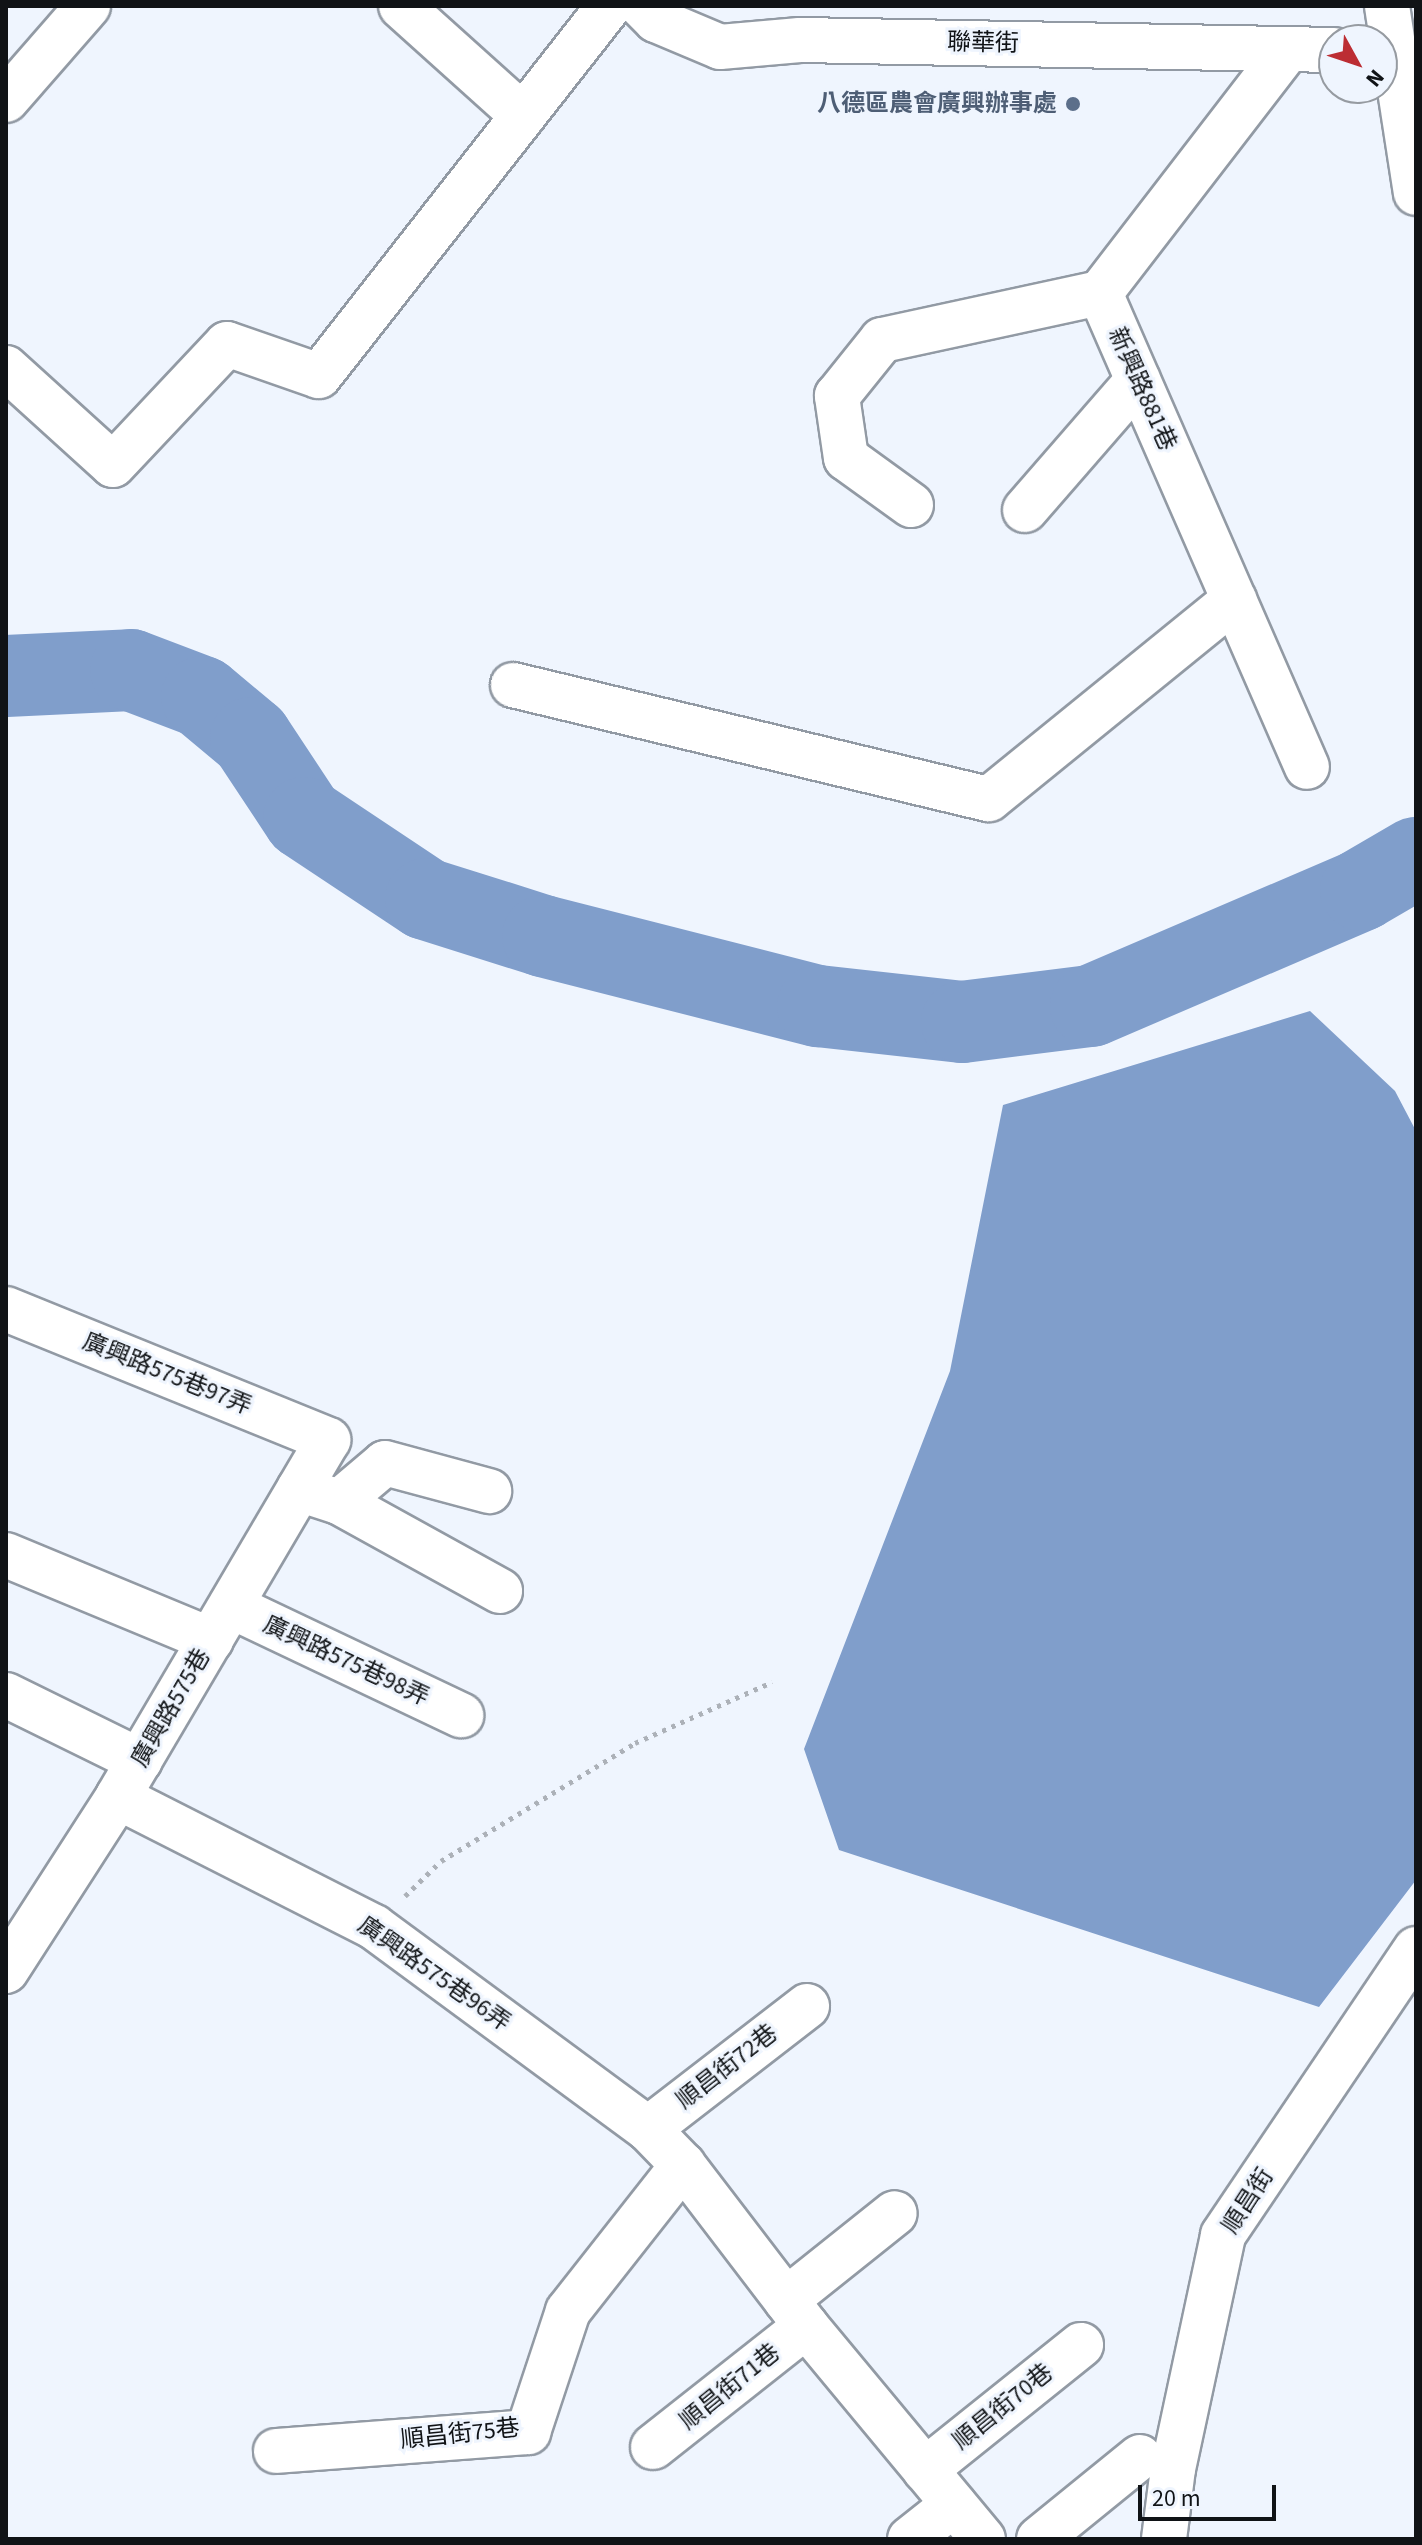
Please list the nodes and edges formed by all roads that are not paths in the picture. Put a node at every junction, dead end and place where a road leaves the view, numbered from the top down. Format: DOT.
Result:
graph roads {
  1 [pos="88,6"];
  2 [pos="401,6"];
  3 [pos="609,6"];
  4 [pos="642,6"];
  5 [pos="1288,49"];
  6 [pos="1318,50"];
  7 [pos="1398,84"];
  8 [pos="6,100"];
  9 [pos="523,116"];
  10 [pos="1416,193"];
  11 [pos="1100,293"];
  12 [pos="6,368"];
  13 [pos="1138,380"];
  14 [pos="911,505"];
  15 [pos="1025,510"];
  16 [pos="1234,600"];
  17 [pos="513,685"];
  18 [pos="1307,767"];
  19 [pos="6,1309"];
  20 [pos="328,1440"];
  21 [pos="489,1491"];
  22 [pos="319,1496"];
  23 [pos="6,1555"];
  24 [pos="500,1591"];
  25 [pos="221,1623"];
  26 [pos="6,1695"];
  27 [pos="461,1715"];
  28 [pos="129,1779"];
  29 [pos="1416,1949"];
  30 [pos="6,1971"];
  31 [pos="807,2006"];
  32 [pos="648,2129"];
  33 [pos="683,2165"];
  34 [pos="895,2213"];
  35 [pos="796,2313"];
  36 [pos="1081,2345"];
  37 [pos="653,2447"];
  38 [pos="276,2451"];
  39 [pos="1140,2457"];
  40 [pos="925,2470"];
  41 [pos="954,2504"];
  42 [pos="910,2539"];
  43 [pos="983,2539"];
  44 [pos="1039,2539"];
  45 [pos="1164,2539"];
  1 -- 8 [label="street"];
  2 -- 9 [label="street"];
  3 -- 9 [label="street"];
  4 -- 5 [label="street, 聯華街"];
  5 -- 6 [label="street, 聯華街"];
  5 -- 11 [label="street"];
  7 -- 10 [label="street"];
  9 -- 12 [label="street"];
  11 -- 13 [label="street, 新興路881巷"];
  11 -- 14 [label="street"];
  13 -- 15 [label="street"];
  13 -- 16 [label="street, 新興路881巷"];
  16 -- 17 [label="street"];
  16 -- 18 [label="street, 新興路881巷"];
  19 -- 20 [label="street, 廣興路575巷97弄"];
  20 -- 22 [label="street, 廣興路575巷"];
  21 -- 22 [label="street"];
  22 -- 24 [label="street"];
  22 -- 25 [label="street, 廣興路575巷"];
  23 -- 25 [label="street, 廣興路575巷98弄"];
  25 -- 27 [label="street, 廣興路575巷98弄"];
  25 -- 28 [label="street, 廣興路575巷"];
  26 -- 28 [label="street, 廣興路575巷96弄"];
  28 -- 30 [label="street, 廣興路575巷"];
  28 -- 32 [label="street, 廣興路575巷96弄"];
  29 -- 45 [label="street, 順昌街"];
  31 -- 32 [label="street, 順昌街72巷"];
  32 -- 33 [label="street, 廣興路575巷96弄"];
  33 -- 35 [label="street"];
  33 -- 38 [label="street, 順昌街75巷"];
  34 -- 35 [label="street"];
  35 -- 37 [label="street, 順昌街71巷"];
  35 -- 40 [label="street"];
  36 -- 40 [label="street, 順昌街70巷"];
  39 -- 44 [label="street"];
  40 -- 41 [label="street"];
  41 -- 42 [label="street"];
  41 -- 43 [label="street"];
}
